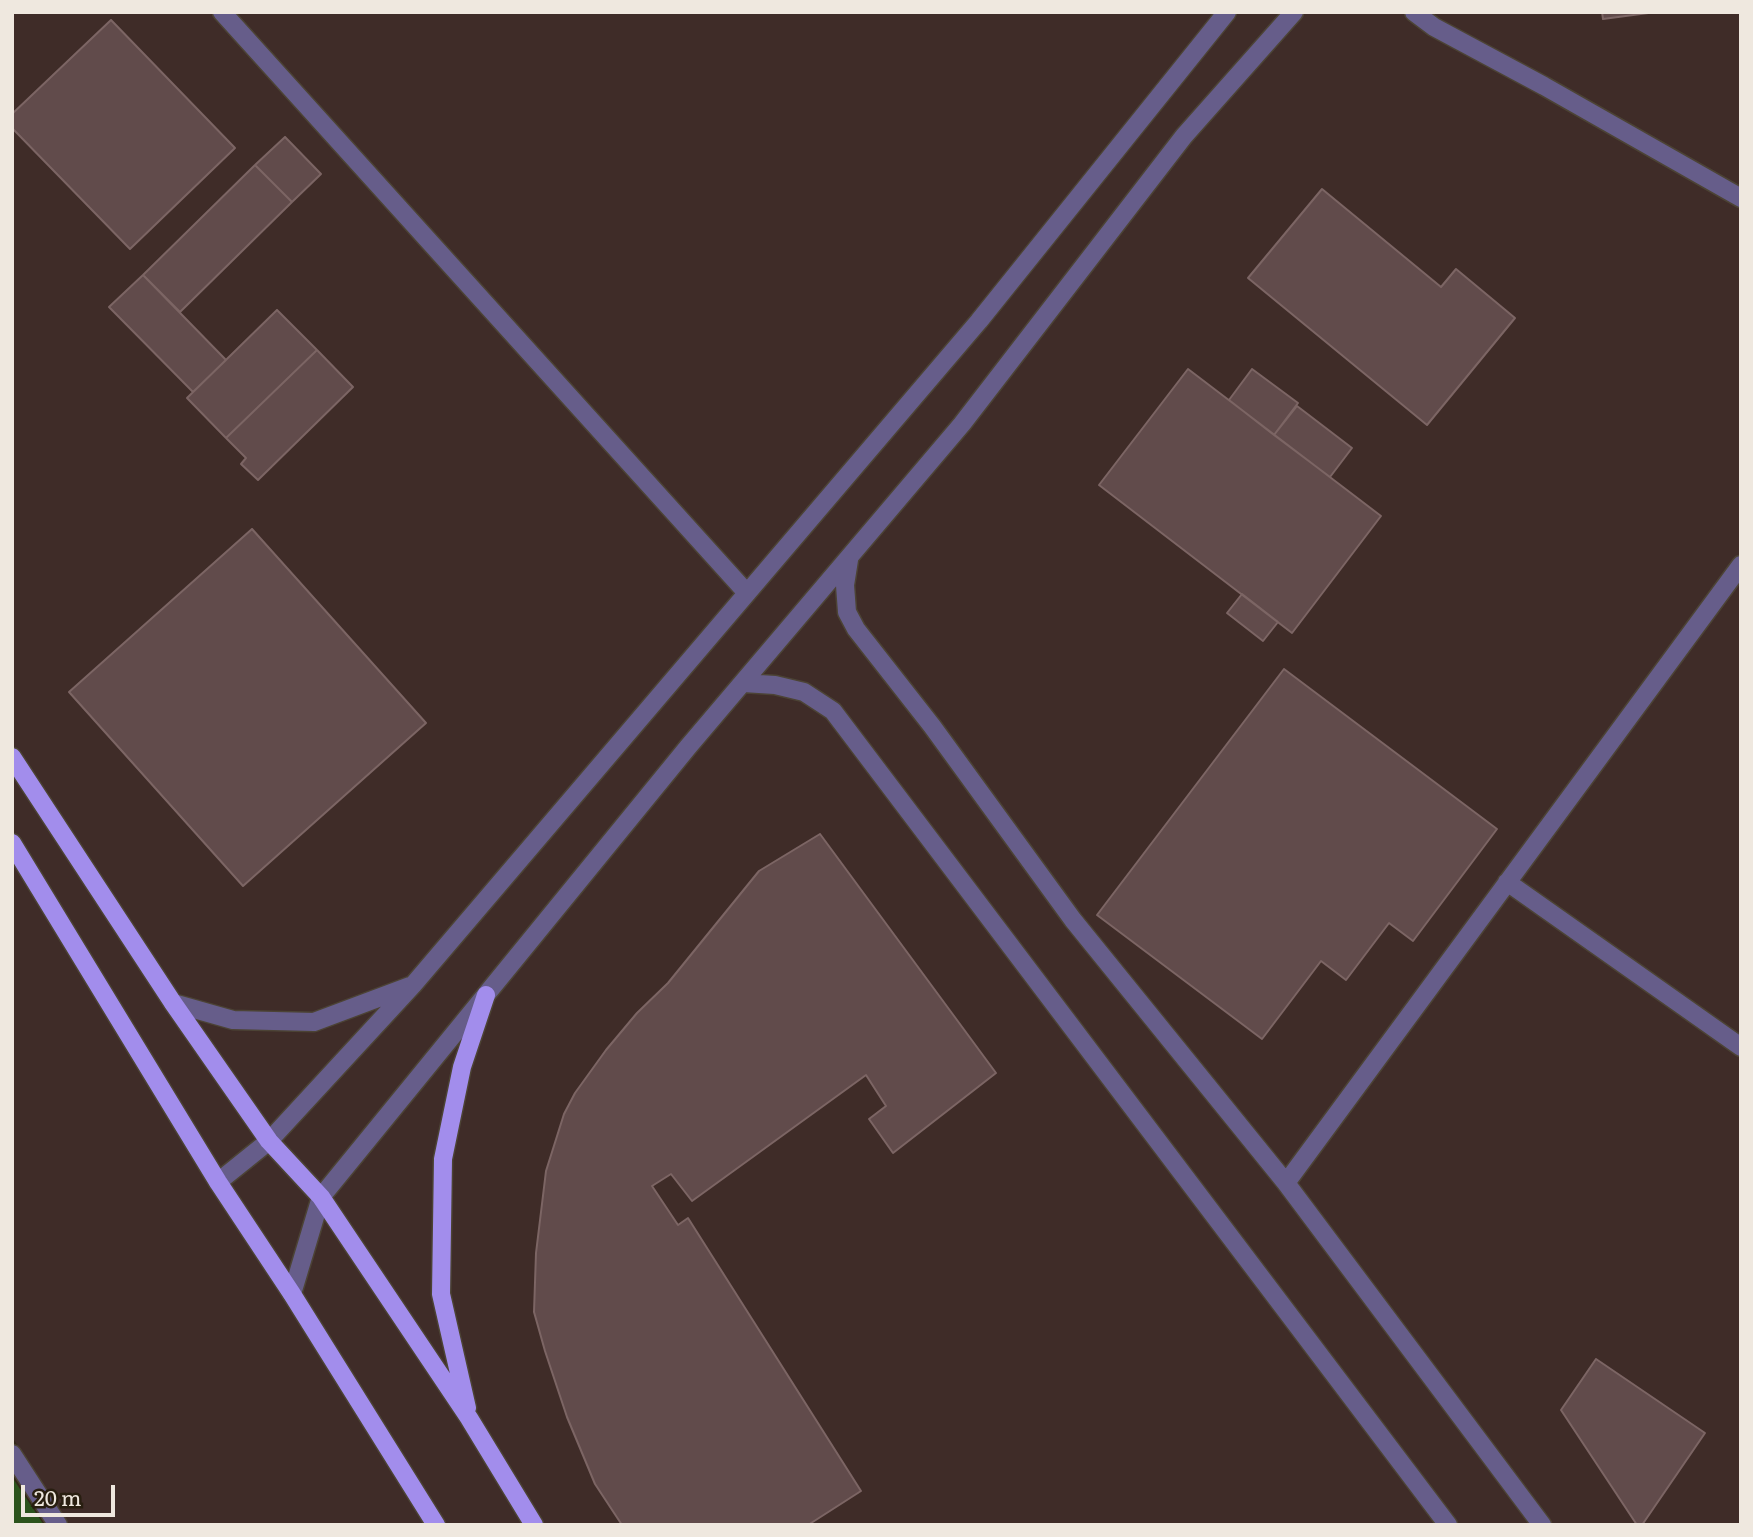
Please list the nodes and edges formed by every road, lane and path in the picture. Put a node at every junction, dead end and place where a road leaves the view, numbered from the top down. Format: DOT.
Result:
graph roads {
  1 [pos="222,12"];
  2 [pos="1227,12"];
  3 [pos="1294,12"];
  4 [pos="1414,12"];
  5 [pos="1741,198"];
  6 [pos="849,559"];
  7 [pos="1741,565"];
  8 [pos="746,593"];
  9 [pos="743,683"];
  10 [pos="12,757"];
  11 [pos="12,843"];
  12 [pos="1507,882"];
  13 [pos="414,985"];
  14 [pos="486,995"];
  15 [pos="173,1003"];
  16 [pos="1741,1047"];
  17 [pos="269,1141"];
  18 [pos="218,1182"];
  19 [pos="1286,1183"];
  20 [pos="321,1197"];
  21 [pos="292,1294"];
  22 [pos="469,1418"];
  23 [pos="12,1454"];
  24 [pos="58,1525"];
  25 [pos="436,1525"];
  26 [pos="534,1525"];
  27 [pos="1448,1525"];
  28 [pos="1542,1525"];
  1 -- 8 [label="street"];
  2 -- 8 [label="street"];
  3 -- 6 [label="street"];
  4 -- 5 [label="street"];
  6 -- 9 [label="street"];
  6 -- 19 [label="street"];
  7 -- 12 [label="street"];
  8 -- 13 [label="street"];
  9 -- 14 [label="street"];
  9 -- 27 [label="street"];
  10 -- 15 [label="main road"];
  11 -- 18 [label="main road"];
  12 -- 16 [label="street"];
  12 -- 19 [label="street"];
  13 -- 15 [label="street"];
  13 -- 17 [label="street"];
  14 -- 20 [label="street"];
  14 -- 22 [label="main road"];
  15 -- 17 [label="main road"];
  17 -- 18 [label="street"];
  17 -- 20 [label="main road"];
  18 -- 21 [label="main road"];
  19 -- 28 [label="street"];
  20 -- 21 [label="street"];
  20 -- 22 [label="main road"];
  21 -- 25 [label="main road"];
  22 -- 26 [label="main road"];
  23 -- 24 [label="street"];
}
